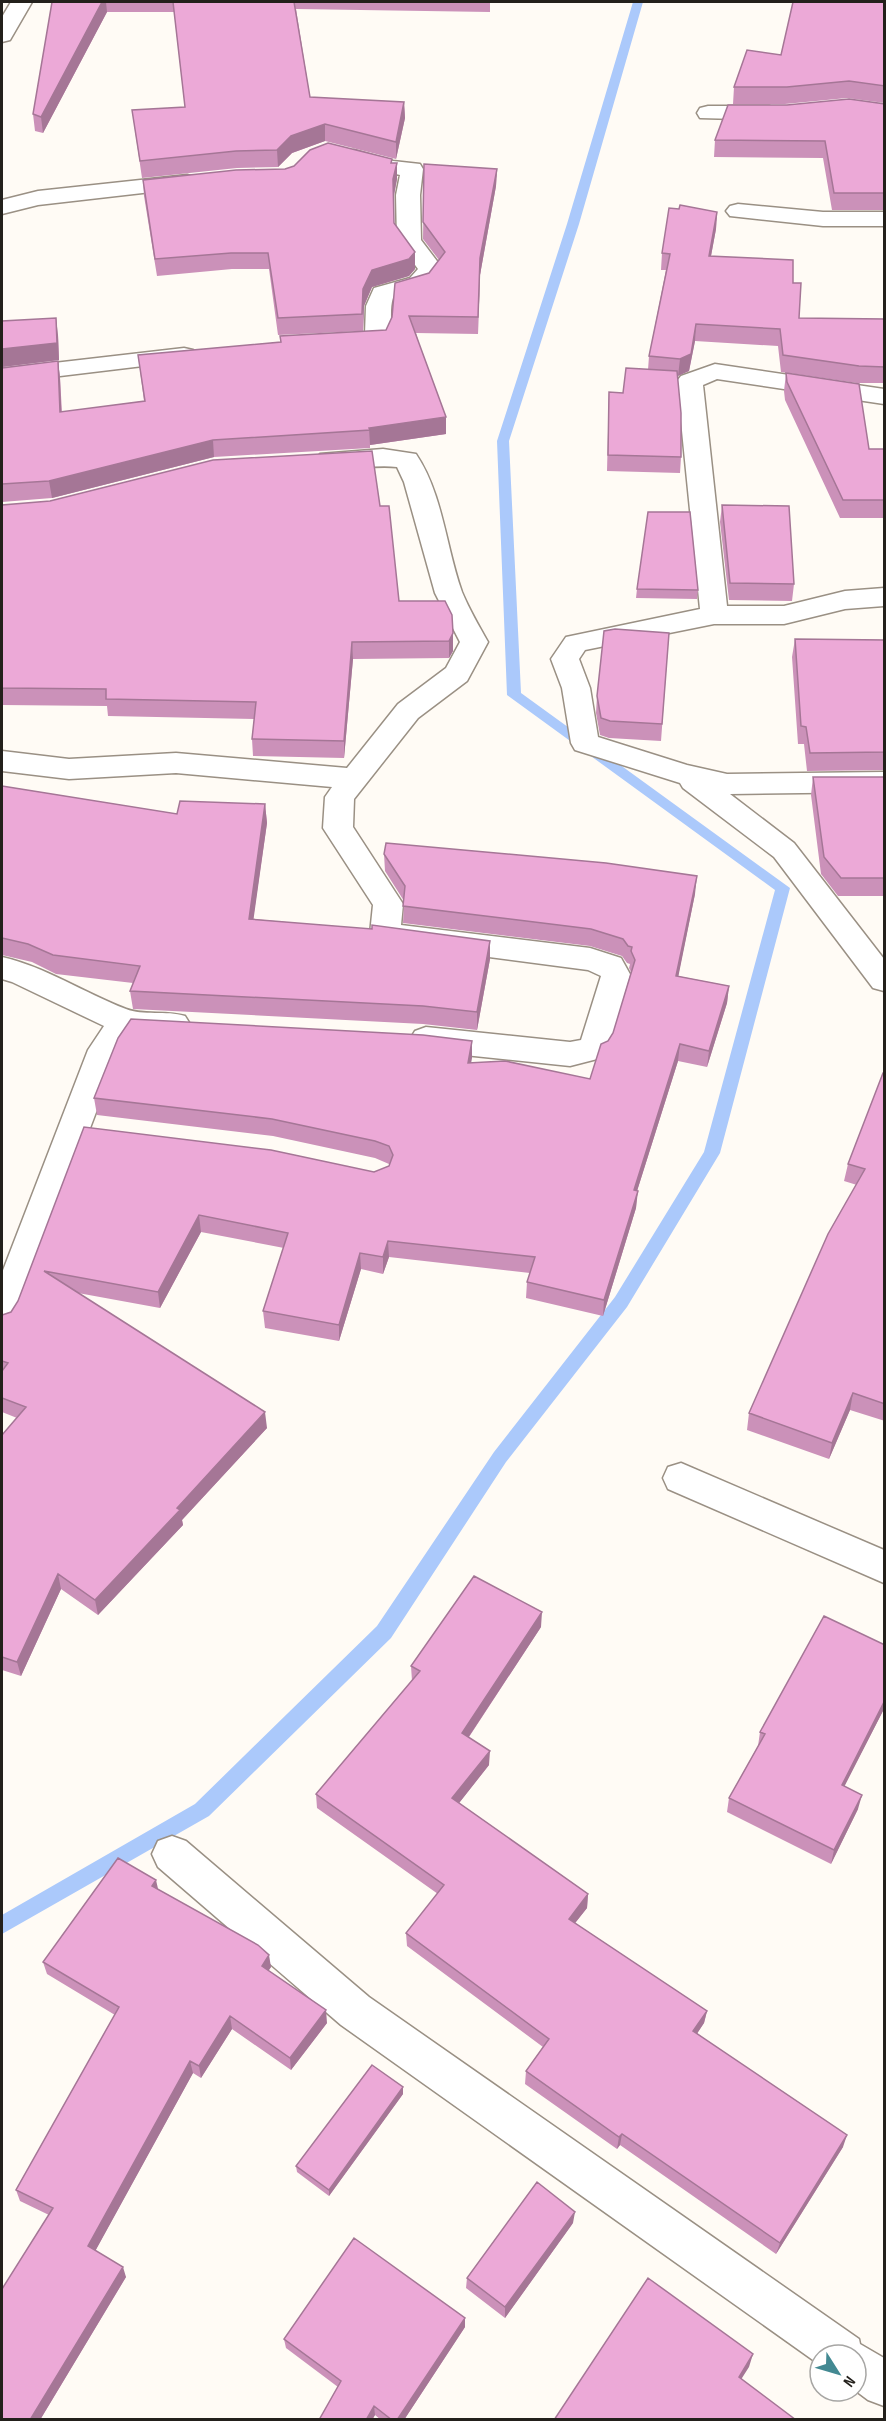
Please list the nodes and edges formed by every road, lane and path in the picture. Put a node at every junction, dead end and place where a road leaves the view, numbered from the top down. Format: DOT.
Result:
graph roads {
  1 [pos="21,2"];
  2 [pos="2,35"];
  3 [pos="708,112"];
  4 [pos="795,112"];
  5 [pos="337,153"];
  6 [pos="214,179"];
  7 [pos="2,207"];
  8 [pos="738,211"];
  9 [pos="885,219"];
  10 [pos="319,343"];
  11 [pos="203,352"];
  12 [pos="2,376"];
  13 [pos="885,396"];
  14 [pos="304,462"];
  15 [pos="885,597"];
  16 [pos="714,615"];
  17 [pos="2,761"];
  18 [pos="684,774"];
  19 [pos="354,779"];
  20 [pos="885,782"];
  21 [pos="2,968"];
  22 [pos="885,981"];
  23 [pos="124,1022"];
  24 [pos="207,1026"];
  25 [pos="399,1037"];
  26 [pos="75,1127"];
  27 [pos="110,1131"];
  28 [pos="2,1316"];
  29 [pos="681,1478"];
  30 [pos="885,1567"];
  31 [pos="172,1854"];
  32 [pos="826,2343"];
  33 [pos="868,2372"];
  34 [pos="885,2384"];
  1 -- 2 [label="street"];
  3 -- 4 [label="street"];
  5 -- 10 [label="street"];
  6 -- 7 [label="street"];
  8 -- 9 [label="street"];
  11 -- 12 [label="street"];
  13 -- 16 [label="street"];
  14 -- 19 [label="street"];
  15 -- 16 [label="street"];
  16 -- 18 [label="street"];
  17 -- 19 [label="street"];
  18 -- 20 [label="street"];
  18 -- 22 [label="street"];
  19 -- 25 [label="street"];
  21 -- 23 [label="street"];
  23 -- 24 [label="street"];
  23 -- 26 [label="street"];
  26 -- 27 [label="street"];
  26 -- 28 [label="street"];
  29 -- 30 [label="street"];
  31 -- 32 [label="street"];
  33 -- 34 [label="street"];
}
